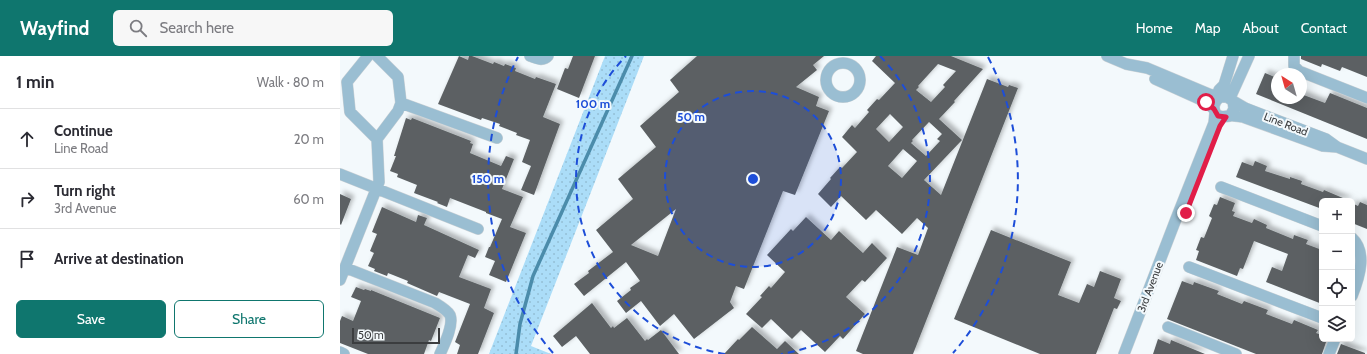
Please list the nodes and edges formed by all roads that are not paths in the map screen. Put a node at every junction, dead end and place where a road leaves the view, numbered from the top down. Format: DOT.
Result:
graph roads {
  1 [pos="368,56"];
  2 [pos="377,56"];
  3 [pos="530,56"];
  4 [pos="548,56"];
  5 [pos="859,56"];
  6 [pos="1107,56"];
  7 [pos="1233,56"];
  8 [pos="1249,56"];
  9 [pos="1294,56"];
  10 [pos="837,60"];
  11 [pos="1126,64"];
  12 [pos="855,67"];
  13 [pos="344,81"];
  14 [pos="1223,98"];
  15 [pos="1367,98"];
  16 [pos="401,103"];
  17 [pos="1214,111"];
  18 [pos="1228,117"];
  19 [pos="497,138"];
  20 [pos="377,139"];
  21 [pos="1337,147"];
  22 [pos="1367,159"];
  23 [pos="340,174"];
  24 [pos="1221,187"];
  25 [pos="377,188"];
  26 [pos="1176,219"];
  27 [pos="1319,225"];
  28 [pos="478,229"];
  29 [pos="1355,240"];
  30 [pos="1189,267"];
  31 [pos="346,268"];
  32 [pos="340,280"];
  33 [pos="1355,289"];
  34 [pos="1319,317"];
  35 [pos="1168,328"];
  36 [pos="1334,342"];
  37 [pos="340,352"];
  38 [pos="344,354"];
  39 [pos="440,354"];
  40 [pos="1124,354"];
  41 [pos="1236,354"];
  42 [pos="1329,354"];
  1 -- 13 [label="street"];
  2 -- 16 [label="street"];
  3 -- 4 [label="street"];
  5 -- 12 [label="street"];
  6 -- 11 [label="street, Line Road"];
  7 -- 14 [label="street"];
  8 -- 14 [label="street"];
  9 -- 15 [label="street"];
  10 -- 12 [label="street"];
  10 -- 12 [label="street"];
  11 -- 14 [label="street, Line Road"];
  11 -- 17 [label="street, Line Road"];
  13 -- 20 [label="street"];
  14 -- 17 [label="street"];
  14 -- 18 [label="street"];
  14 -- 21 [label="street, Line Road"];
  16 -- 19 [label="street"];
  16 -- 20 [label="street"];
  17 -- 18 [label="street, Line Road"];
  17 -- 26 [label="street, 3rd Avenue"];
  18 -- 21 [label="street, Line Road"];
  18 -- 26 [label="street, 3rd Avenue"];
  20 -- 25 [label="street"];
  21 -- 22 [label="street, Line Road"];
  23 -- 25 [label="street"];
  24 -- 27 [label="street"];
  25 -- 28 [label="street"];
  25 -- 31 [label="street"];
  26 -- 40 [label="street, 3rd Avenue"];
  29 -- 33 [label="street"];
  30 -- 34 [label="street"];
  31 -- 32 [label="street"];
  31 -- 39 [label="street"];
  35 -- 41 [label="street"];
  36 -- 42 [label="street"];
  37 -- 38 [label="street"];
}
